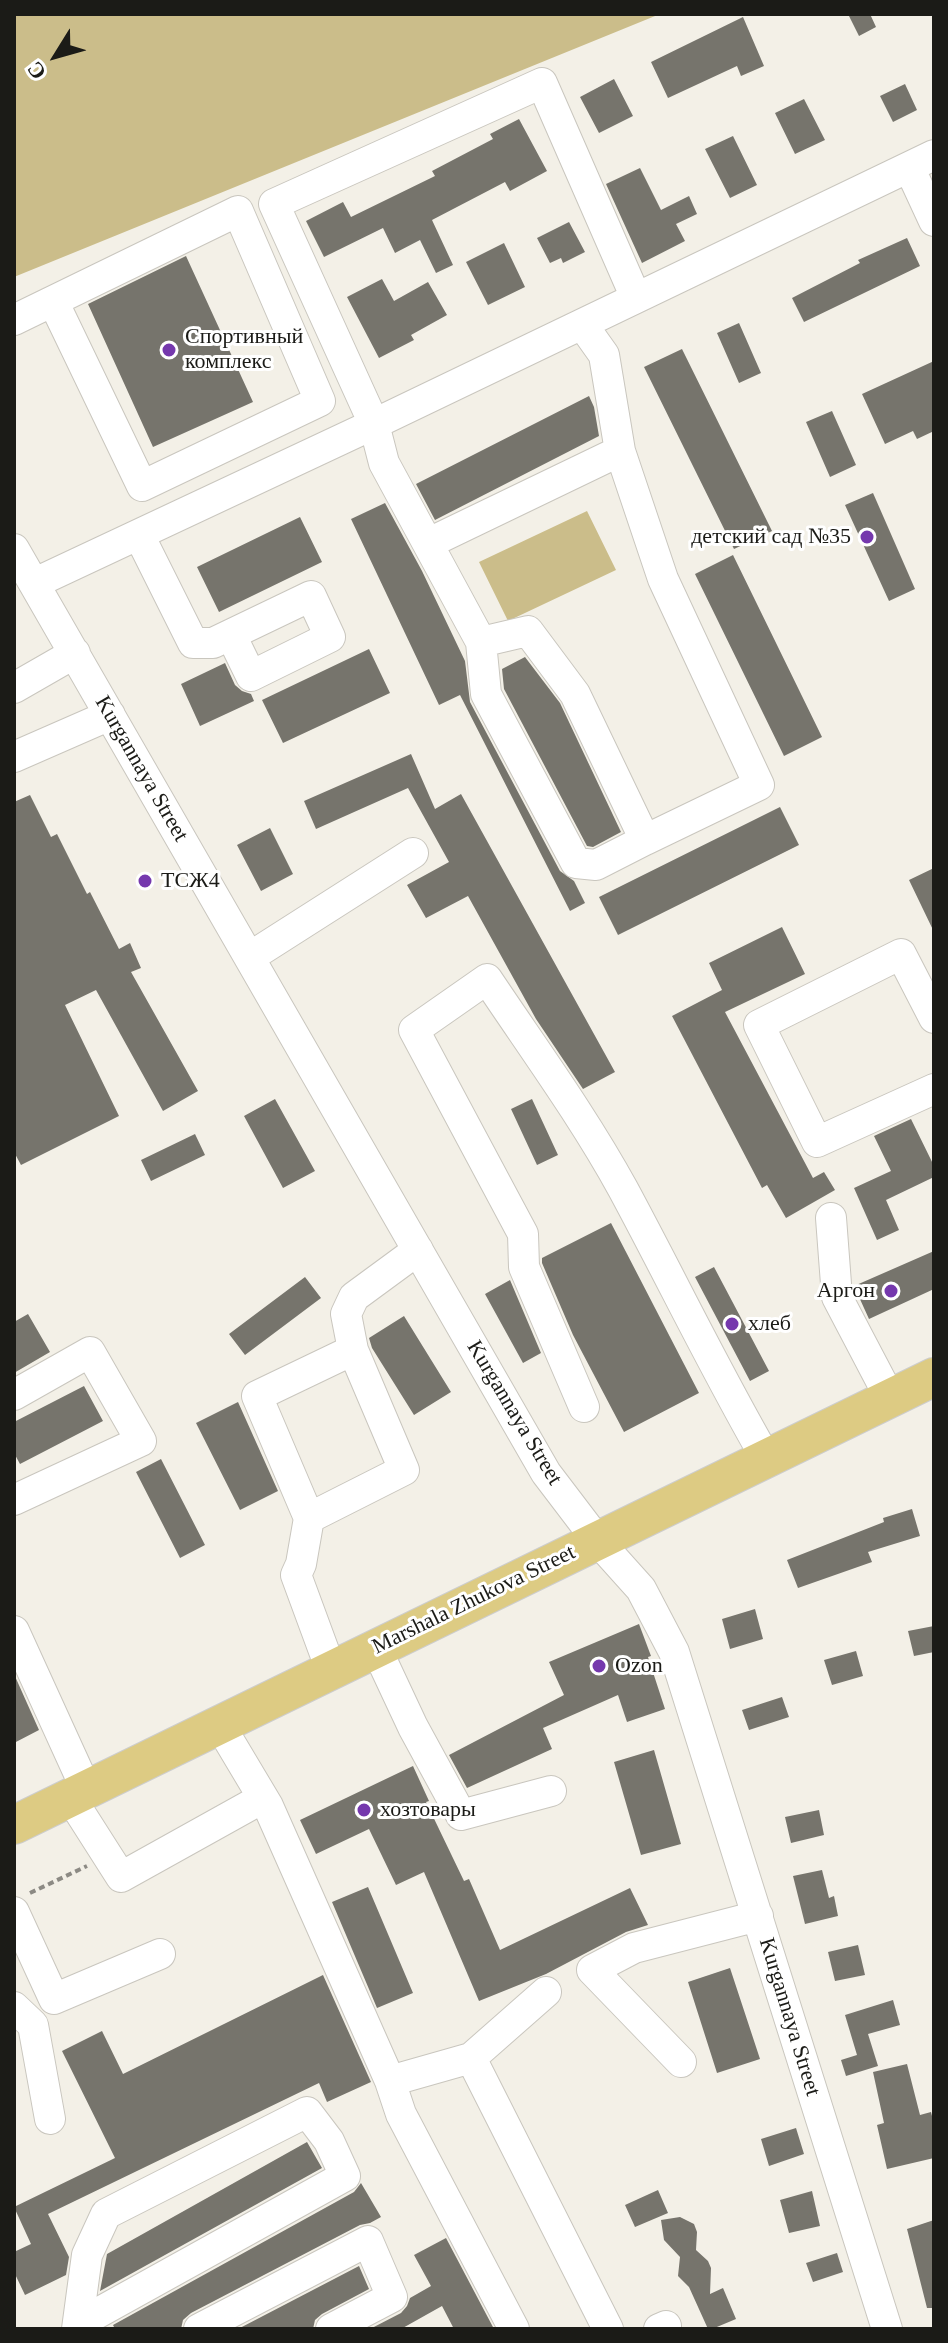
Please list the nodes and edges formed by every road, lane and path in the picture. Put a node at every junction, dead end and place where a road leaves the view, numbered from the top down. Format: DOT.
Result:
graph roads {
  1 [pos="922,161"];
  2 [pos="934,221"];
  3 [pos="636,298"];
  4 [pos="53,301"];
  5 [pos="14,320"];
  6 [pos="582,324"];
  7 [pos="374,424"];
  8 [pos="620,451"];
  9 [pos="139,535"];
  10 [pos="429,543"];
  11 [pos="14,549"];
  12 [pos="35,583"];
  13 [pos="231,635"];
  14 [pos="481,642"];
  15 [pos="75,653"];
  16 [pos="14,688"];
  17 [pos="110,715"];
  18 [pos="14,757"];
  19 [pos="645,840"];
  20 [pos="413,853"];
  21 [pos="250,957"];
  22 [pos="934,1018"];
  23 [pos="934,1089"];
  24 [pos="831,1218"];
  25 [pos="418,1250"];
  26 [pos="353,1350"];
  27 [pos="934,1377"];
  28 [pos="14,1395"];
  29 [pos="890,1398"];
  30 [pos="584,1407"];
  31 [pos="766,1458"];
  32 [pos="14,1500"];
  33 [pos="309,1518"];
  34 [pos="597,1540"];
  35 [pos="14,1631"];
  36 [pos="376,1648"];
  37 [pos="331,1670"];
  38 [pos="219,1724"];
  39 [pos="551,1791"];
  40 [pos="78,1793"];
  41 [pos="263,1798"];
  42 [pos="14,1825"];
  43 [pos="14,1912"];
  44 [pos="758,1916"];
  45 [pos="160,1954"];
  46 [pos="546,1992"];
  47 [pos="14,2007"];
  48 [pos="471,2058"];
  49 [pos="681,2062"];
  50 [pos="390,2081"];
  51 [pos="50,2119"];
  52 [pos="77,2326"];
  53 [pos="199,2329"];
  54 [pos="331,2329"];
  55 [pos="514,2329"];
  56 [pos="608,2329"];
  57 [pos="887,2329"];
  1 -- 2 [label="street"];
  1 -- 3 [label="street"];
  3 -- 6 [label="street"];
  3 -- 7 [label="street"];
  4 -- 4 [label="street"];
  4 -- 5 [label="street"];
  6 -- 7 [label="street"];
  6 -- 8 [label="street"];
  7 -- 9 [label="street"];
  7 -- 10 [label="street"];
  8 -- 10 [label="street"];
  8 -- 19 [label="street"];
  9 -- 12 [label="street"];
  9 -- 13 [label="street"];
  10 -- 14 [label="street"];
  11 -- 12 [label="street, Kurgannaya Street"];
  12 -- 15 [label="street, Kurgannaya Street"];
  14 -- 19 [label="street"];
  14 -- 19 [label="street"];
  15 -- 16 [label="street"];
  15 -- 17 [label="street, Kurgannaya Street"];
  17 -- 18 [label="street"];
  17 -- 21 [label="street, Kurgannaya Street"];
  20 -- 21 [label="street"];
  21 -- 25 [label="street, Kurgannaya Street"];
  22 -- 23 [label="street"];
  24 -- 29 [label="street"];
  25 -- 26 [label="street"];
  25 -- 34 [label="street, Kurgannaya Street"];
  26 -- 33 [label="street"];
  26 -- 33 [label="street"];
  27 -- 29 [label="main road, Marshala Zhukova Street"];
  28 -- 32 [label="street"];
  29 -- 31 [label="main road, Marshala Zhukova Street"];
  30 -- 31 [label="street"];
  31 -- 34 [label="main road, Marshala Zhukova Street"];
  33 -- 37 [label="street"];
  34 -- 36 [label="main road, Marshala Zhukova Street"];
  34 -- 44 [label="street, Kurgannaya Street"];
  35 -- 40 [label="street"];
  36 -- 37 [label="main road, Marshala Zhukova Street"];
  36 -- 39 [label="street"];
  37 -- 38 [label="main road, Marshala Zhukova Street"];
  38 -- 40 [label="main road, Marshala Zhukova Street"];
  38 -- 41 [label="street"];
  40 -- 41 [label="street"];
  40 -- 42 [label="main road, Marshala Zhukova Street"];
  41 -- 50 [label="street"];
  43 -- 45 [label="street"];
  44 -- 49 [label="street"];
  44 -- 57 [label="street, Kurgannaya Street"];
  46 -- 48 [label="street"];
  47 -- 51 [label="street"];
  48 -- 50 [label="street"];
  48 -- 56 [label="street"];
  50 -- 55 [label="street"];
  52 -- 52 [label="street"];
  53 -- 54 [label="street"];
}
